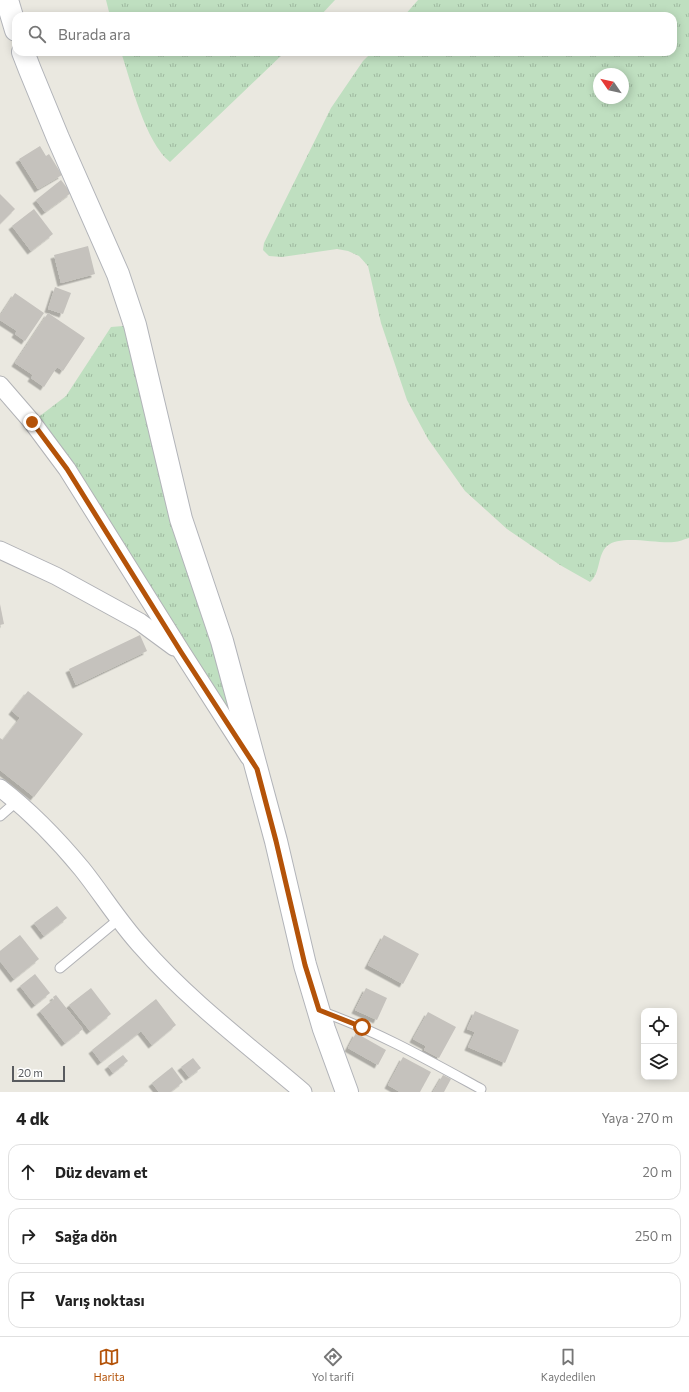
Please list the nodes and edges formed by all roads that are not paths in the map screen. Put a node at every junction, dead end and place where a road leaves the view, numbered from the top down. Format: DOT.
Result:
graph roads {
  1 [pos="7,0"];
  2 [pos="12,17"];
  3 [pos="25,56"];
  4 [pos="0,385"];
  5 [pos="0,550"];
  6 [pos="181,652"];
  7 [pos="257,769"];
  8 [pos="0,788"];
  9 [pos="16,802"];
  10 [pos="0,816"];
  11 [pos="119,919"];
  12 [pos="60,968"];
  13 [pos="319,1010"];
  14 [pos="481,1089"];
  15 [pos="303,1092"];
  16 [pos="347,1092"];
  1 -- 2 [label="street"];
  3 -- 7 [label="street"];
  4 -- 6 [label="street"];
  5 -- 6 [label="street"];
  6 -- 7 [label="street"];
  7 -- 13 [label="street"];
  8 -- 9 [label="street"];
  9 -- 10 [label="lane"];
  9 -- 11 [label="street"];
  11 -- 12 [label="lane"];
  11 -- 15 [label="street"];
  13 -- 14 [label="lane"];
  13 -- 16 [label="street"];
}
